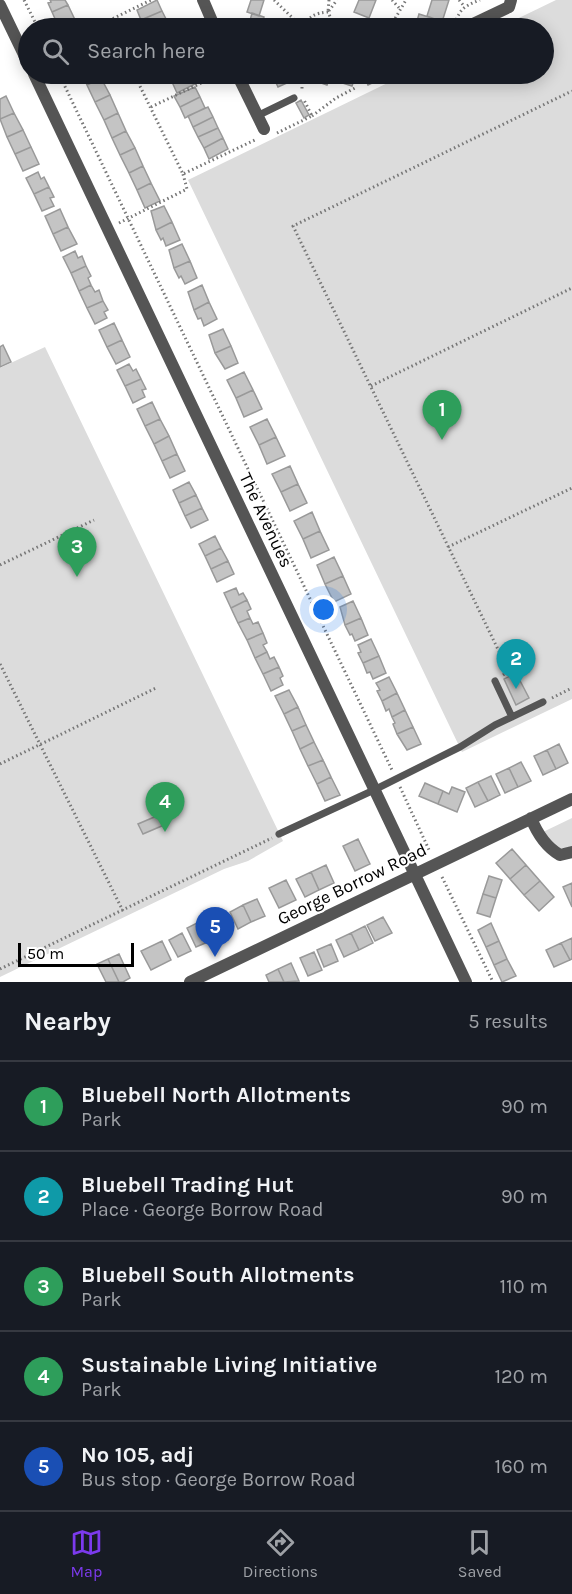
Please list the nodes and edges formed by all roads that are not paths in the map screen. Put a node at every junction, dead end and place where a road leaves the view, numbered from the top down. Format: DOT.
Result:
graph roads {
  1 [pos="203,0"];
  2 [pos="511,0"];
  3 [pos="0,5"];
  4 [pos="211,18"];
  5 [pos="486,18"];
  6 [pos="5,25"];
  7 [pos="18,46"];
  8 [pos="39,84"];
  9 [pos="242,84"];
  10 [pos="294,98"];
  11 [pos="257,116"];
  12 [pos="265,132"];
  13 [pos="495,681"];
  14 [pos="543,702"];
  15 [pos="512,717"];
  16 [pos="375,790"];
  17 [pos="572,799"];
  18 [pos="531,818"];
  19 [pos="279,834"];
  20 [pos="572,852"];
  21 [pos="415,873"];
  22 [pos="190,982"];
  23 [pos="466,982"];
  1 -- 4 [label="street"];
  2 -- 5 [label="street"];
  3 -- 6 [label="street"];
  6 -- 7 [label="street"];
  8 -- 16 [label="street, The Avenues"];
  9 -- 11 [label="street"];
  10 -- 11 [label="lane"];
  11 -- 12 [label="street"];
  13 -- 15 [label="lane"];
  14 -- 15 [label="lane"];
  15 -- 16 [label="lane"];
  16 -- 19 [label="lane"];
  16 -- 21 [label="street, The Avenues"];
  17 -- 18 [label="street, George Borrow Road"];
  18 -- 20 [label="street"];
  18 -- 21 [label="street, George Borrow Road"];
  21 -- 22 [label="street, George Borrow Road"];
  21 -- 23 [label="street, The Avenues"];
}
